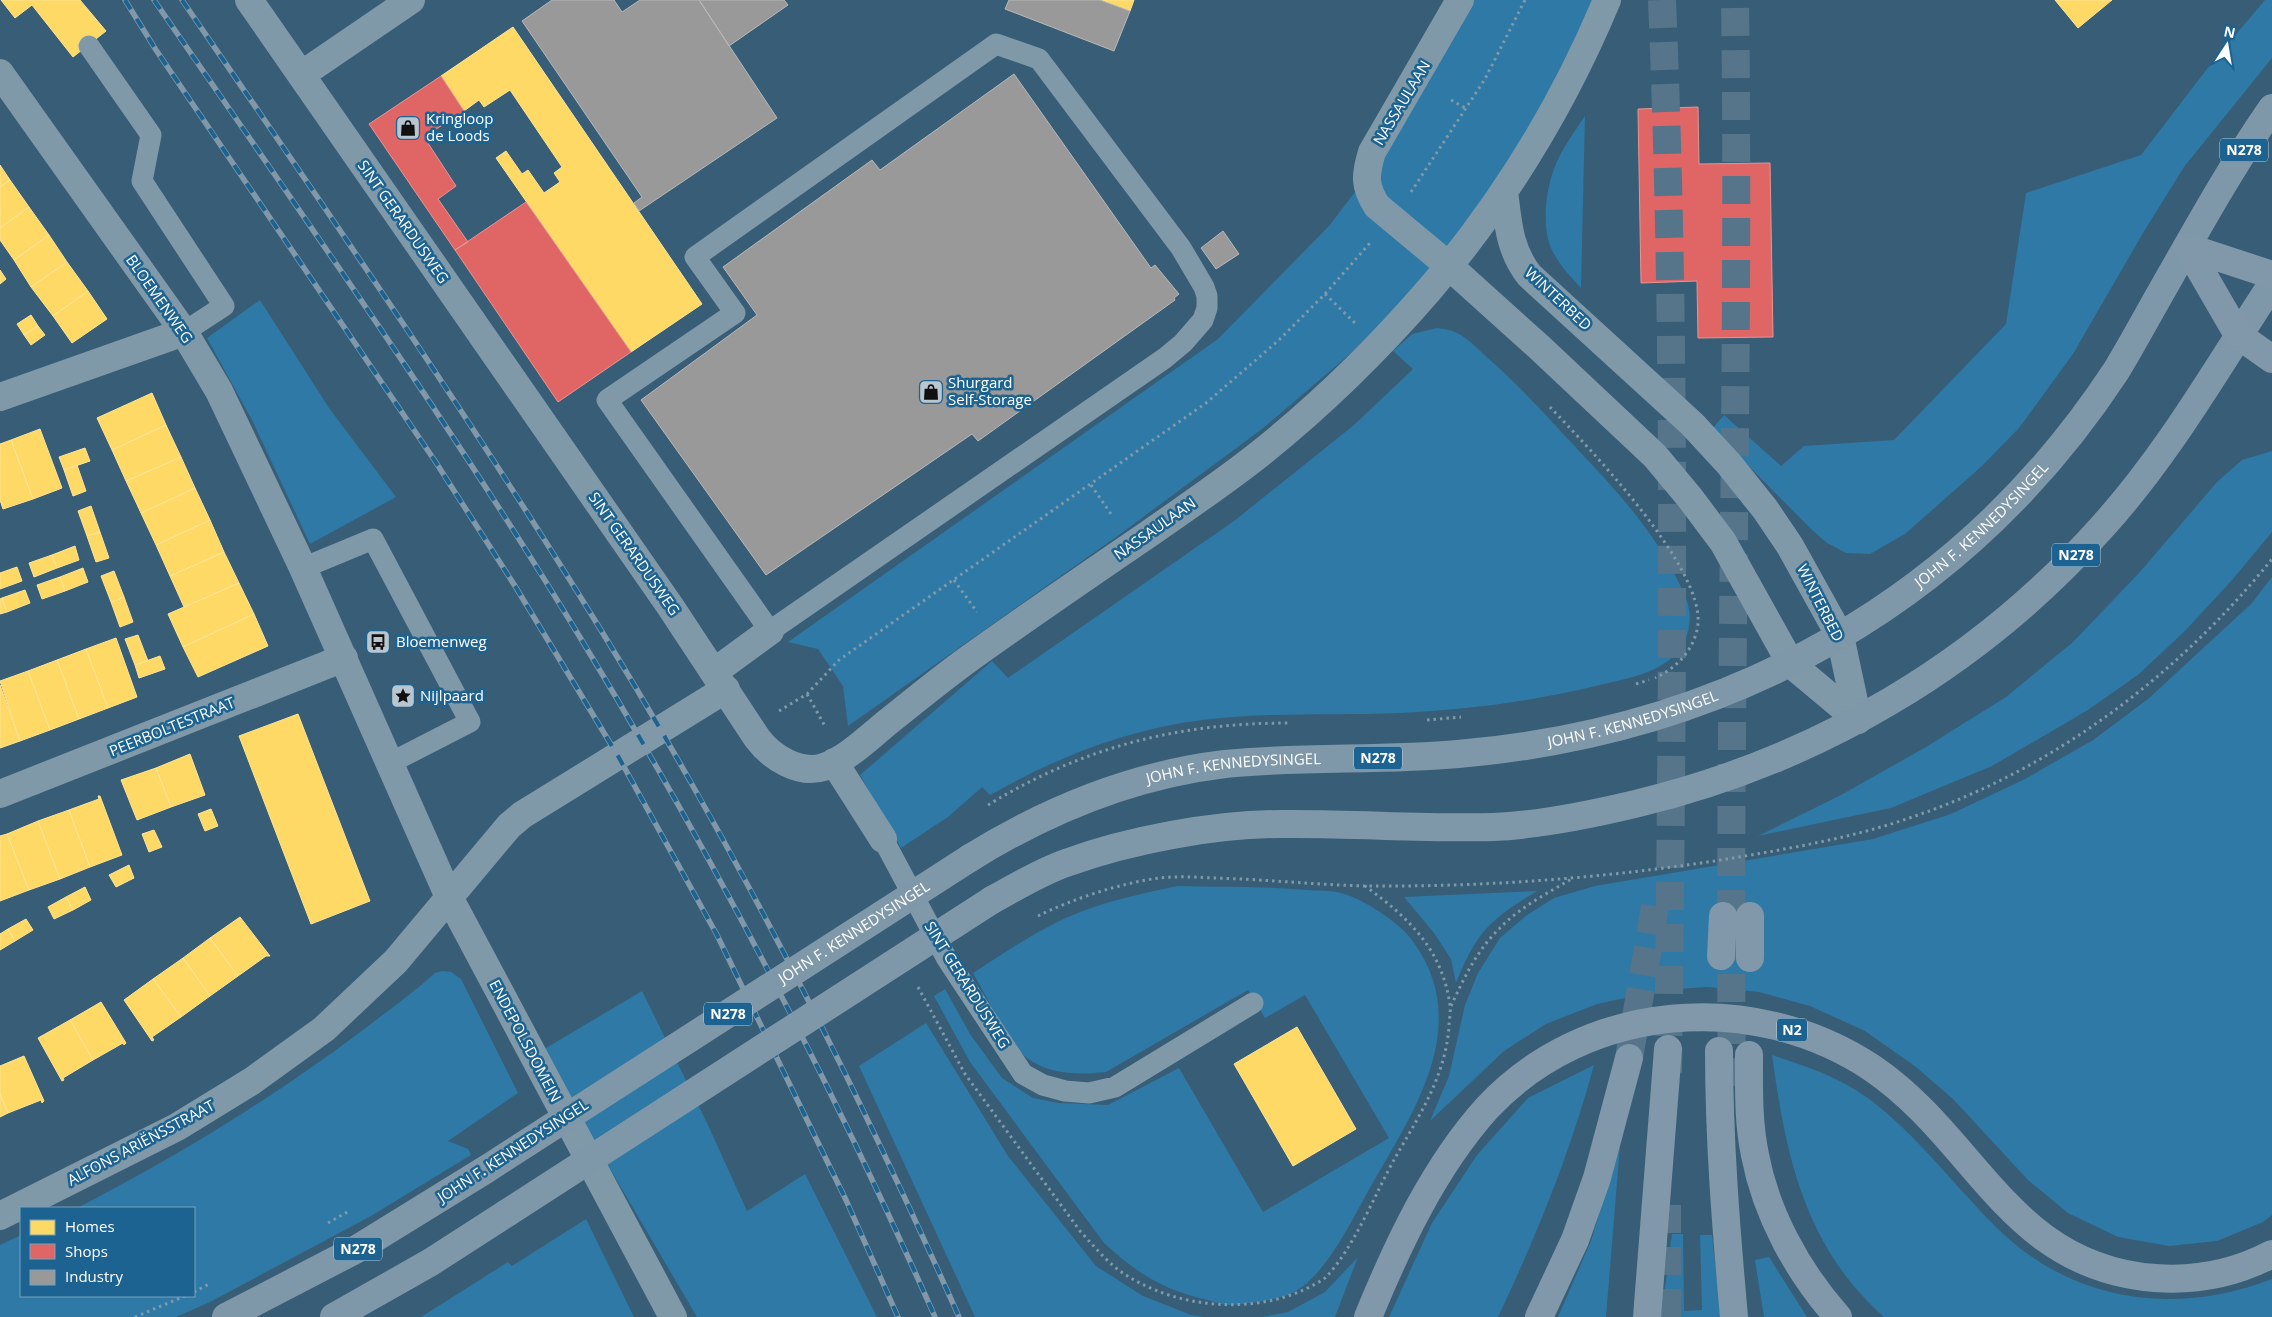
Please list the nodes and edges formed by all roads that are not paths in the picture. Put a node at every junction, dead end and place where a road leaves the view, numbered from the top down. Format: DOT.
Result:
graph roads {
  1 [pos="249,0"];
  2 [pos="412,0"];
  3 [pos="1460,0"];
  4 [pos="1607,0"];
  5 [pos="88,46"];
  6 [pos="0,74"];
  7 [pos="301,74"];
  8 [pos="2272,108"];
  9 [pos="1504,191"];
  10 [pos="2187,247"];
  11 [pos="1449,266"];
  12 [pos="2272,275"];
  13 [pos="2272,284"];
  14 [pos="184,332"];
  15 [pos="2238,335"];
  16 [pos="2272,359"];
  17 [pos="0,397"];
  18 [pos="303,568"];
  19 [pos="770,631"];
  20 [pos="1840,636"];
  21 [pos="344,658"];
  22 [pos="1791,664"];
  23 [pos="720,680"];
  24 [pos="1858,720"];
  25 [pos="834,762"];
  26 [pos="390,763"];
  27 [pos="0,794"];
  28 [pos="883,839"];
  29 [pos="449,897"];
  30 [pos="1723,916"];
  31 [pos="1750,916"];
  32 [pos="1721,956"];
  33 [pos="1750,958"];
  34 [pos="1253,1004"];
  35 [pos="1668,1048"];
  36 [pos="1719,1051"];
  37 [pos="1749,1055"];
  38 [pos="1629,1058"];
  39 [pos="0,1216"];
  40 [pos="2272,1254"];
  41 [pos="226,1317"];
  42 [pos="334,1317"];
  43 [pos="673,1317"];
  44 [pos="1368,1317"];
  45 [pos="1539,1317"];
  46 [pos="1647,1317"];
  47 [pos="1734,1317"];
  48 [pos="1838,1317"];
  1 -- 7 [label="street, SINT GERARDUSWEG"];
  2 -- 7 [label="street"];
  3 -- 11 [label="street, NASSAULAAN"];
  4 -- 9 [label="street, NASSAULAAN"];
  5 -- 14 [label="lane"];
  6 -- 14 [label="street, BLOEMENWEG"];
  7 -- 23 [label="street, SINT GERARDUSWEG"];
  8 -- 10 [label="main road, N278"];
  9 -- 11 [label="street, NASSAULAAN"];
  9 -- 20 [label="street, WINTERBED"];
  10 -- 12 [label="highway"];
  10 -- 15 [label="highway"];
  10 -- 20 [label="main road, JOHN F. KENNEDYSINGEL / N278"];
  11 -- 22 [label="street"];
  11 -- 25 [label="street, NASSAULAAN"];
  13 -- 15 [label="main road, N278"];
  14 -- 17 [label="street"];
  14 -- 18 [label="street, BLOEMENWEG"];
  15 -- 16 [label="highway"];
  15 -- 24 [label="main road, N278"];
  18 -- 21 [label="street, BLOEMENWEG"];
  18 -- 26 [label="lane"];
  19 -- 19 [label="lane"];
  19 -- 23 [label="street, ALFONS ARIËNSSTRAAT"];
  20 -- 22 [label="main road, JOHN F. KENNEDYSINGEL / N278"];
  20 -- 24 [label="street, WINTERBED"];
  21 -- 26 [label="street, BLOEMENWEG"];
  21 -- 27 [label="street, PEERBOLTESTRAAT"];
  22 -- 24 [label="street"];
  22 -- 41 [label="main road, JOHN F. KENNEDYSINGEL / N278, bridge"];
  23 -- 25 [label="street, SINT GERARDUSWEG"];
  23 -- 29 [label="street, ALFONS ARIËNSSTRAAT"];
  24 -- 42 [label="main road, N278, bridge"];
  25 -- 28 [label="street, SINT GERARDUSWEG"];
  26 -- 29 [label="street, BLOEMENWEG"];
  28 -- 34 [label="lane, SINT GERARDUSWEG"];
  29 -- 39 [label="street, ALFONS ARIËNSSTRAAT"];
  29 -- 43 [label="street, ENDEPOLSDOMEIN"];
  30 -- 32 [label="highway"];
  31 -- 33 [label="highway"];
  35 -- 46 [label="highway"];
  36 -- 47 [label="highway"];
  37 -- 48 [label="highway"];
  38 -- 45 [label="highway"];
  40 -- 44 [label="highway, N2"];
}
